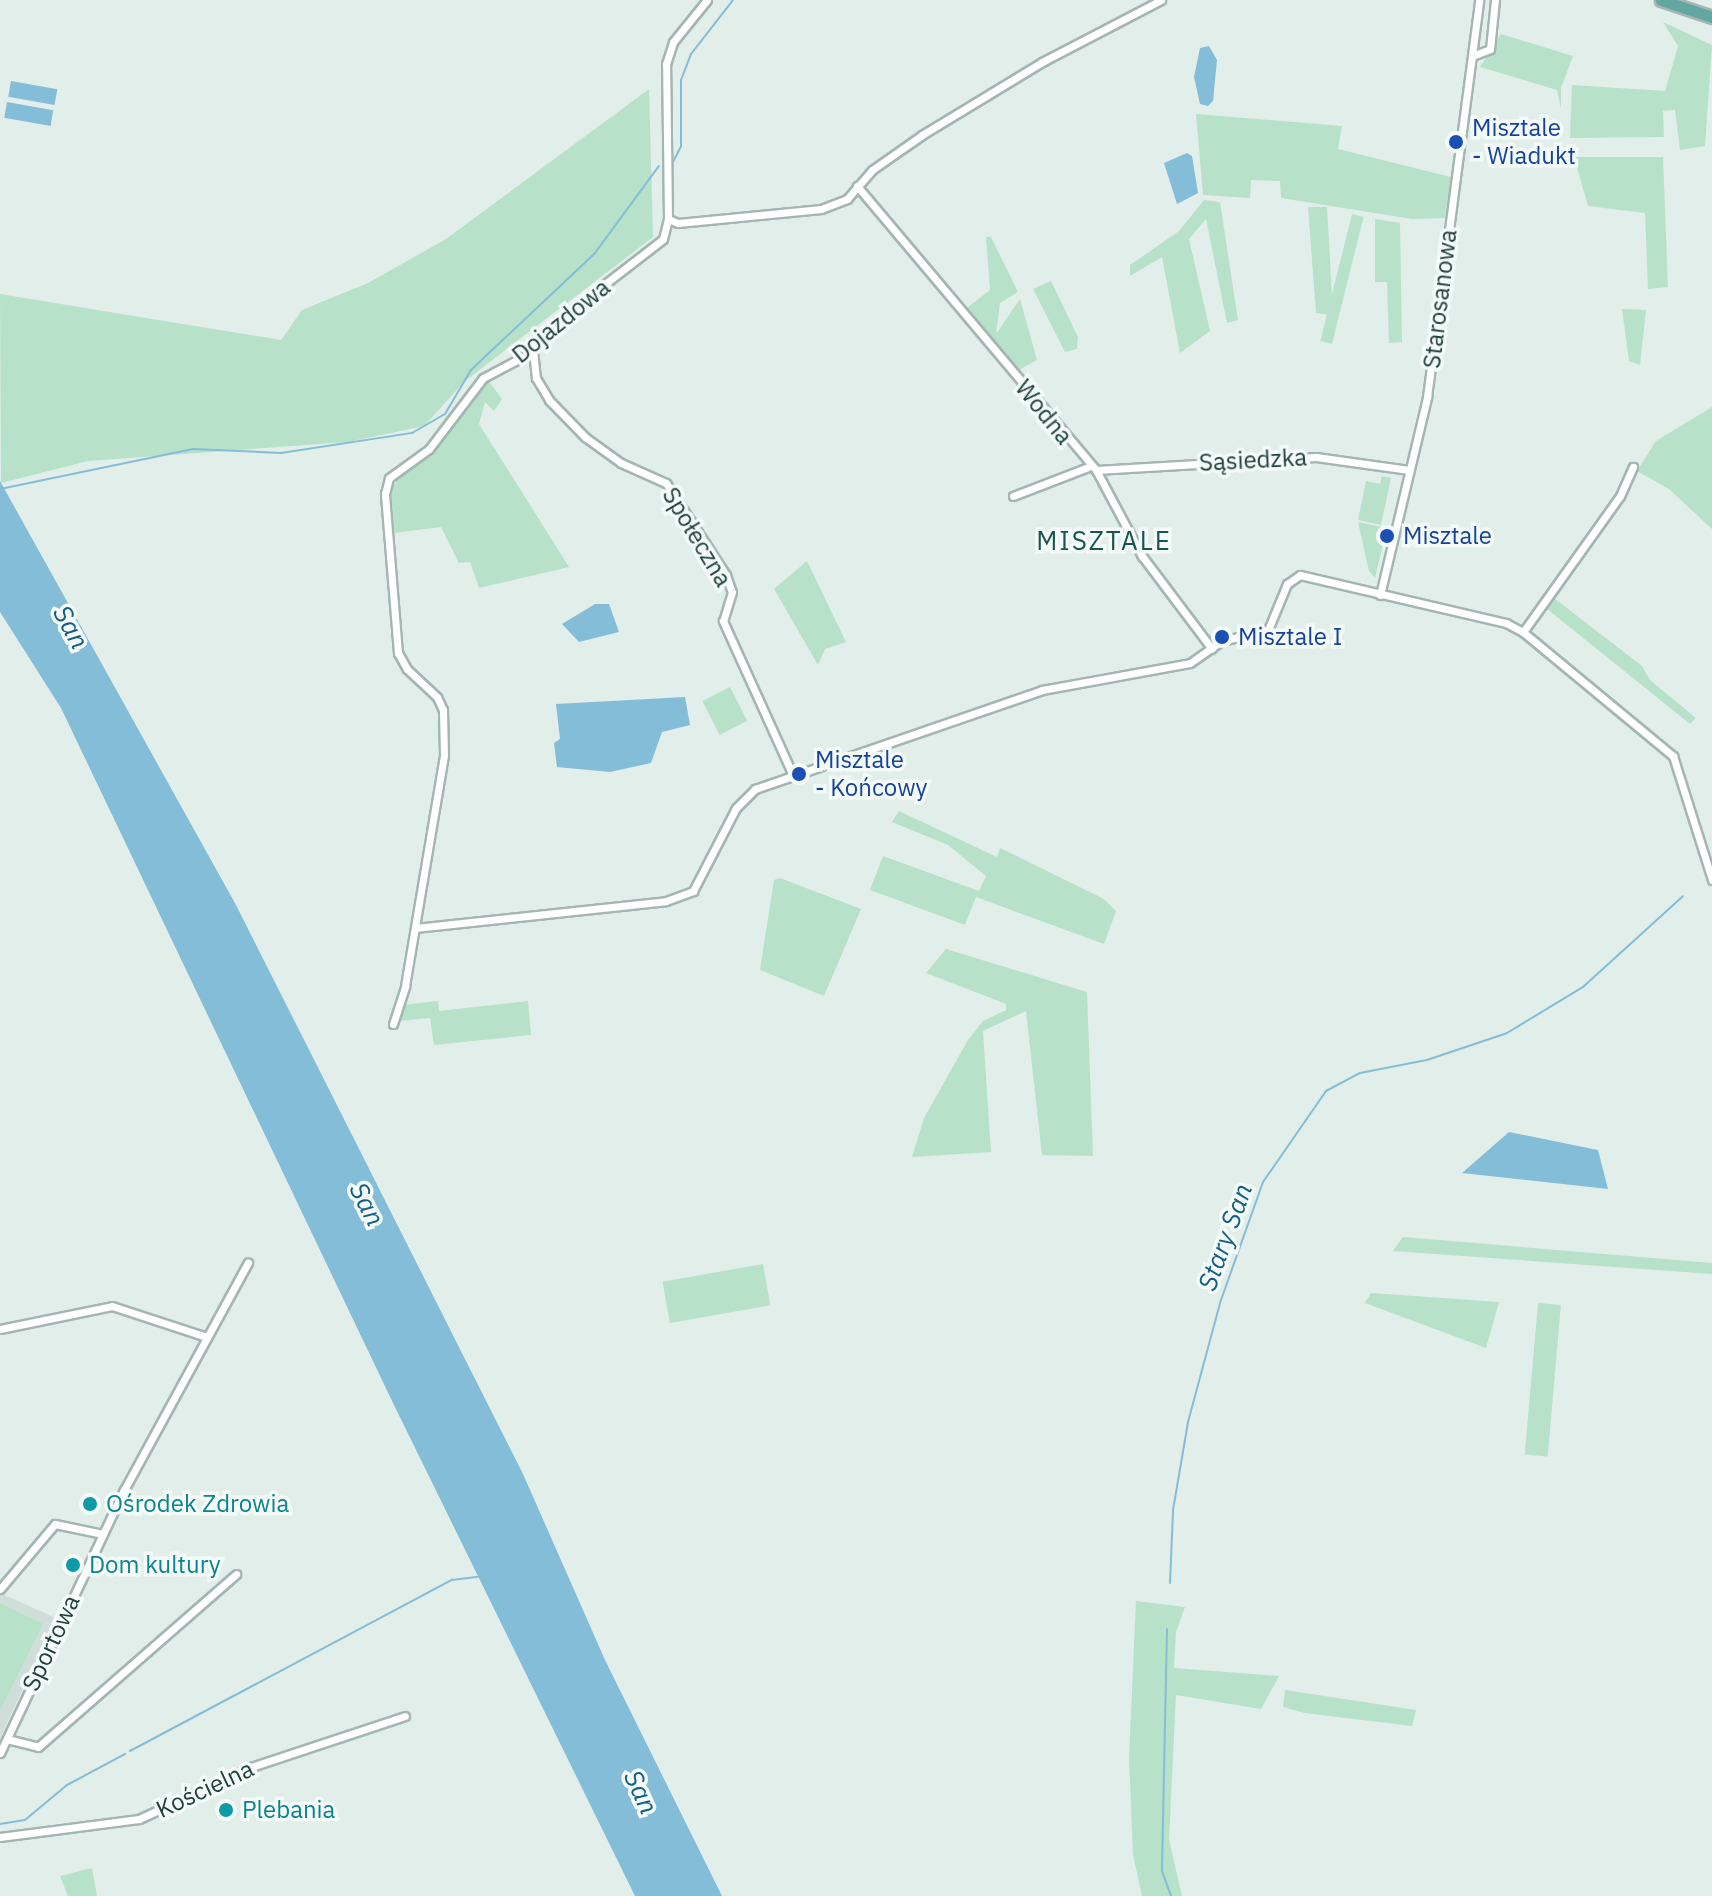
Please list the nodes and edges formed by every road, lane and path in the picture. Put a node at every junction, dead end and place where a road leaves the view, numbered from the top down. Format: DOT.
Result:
graph roads {
  1 [pos="707,0"];
  2 [pos="1161,0"];
  3 [pos="1479,0"];
  4 [pos="1495,0"];
  5 [pos="1661,0"];
  6 [pos="1712,17"];
  7 [pos="1472,56"];
  8 [pos="857,186"];
  9 [pos="668,219"];
  10 [pos="678,223"];
  11 [pos="663,239"];
  12 [pos="533,350"];
  13 [pos="1633,467"];
  14 [pos="1092,469"];
  15 [pos="1409,470"];
  16 [pos="1013,496"];
  17 [pos="1380,595"];
  18 [pos="1523,632"];
  19 [pos="1212,649"];
  20 [pos="792,773"];
  21 [pos="1712,880"];
  22 [pos="415,928"];
  23 [pos="393,1024"];
  24 [pos="248,1263"];
  25 [pos="0,1329"];
  26 [pos="207,1337"];
  27 [pos="103,1534"];
  28 [pos="236,1574"];
  29 [pos="0,1589"];
  30 [pos="405,1716"];
  31 [pos="7,1739"];
  32 [pos="0,1753"];
  33 [pos="0,1837"];
  1 -- 9 [label="street"];
  2 -- 8 [label="street"];
  3 -- 7 [label="street, Starosanowa"];
  4 -- 7 [label="street"];
  5 -- 6 [label="main road"];
  7 -- 15 [label="street, Starosanowa"];
  8 -- 10 [label="street"];
  8 -- 14 [label="street, Wodna"];
  9 -- 10 [label="street"];
  9 -- 11 [label="street"];
  10 -- 11 [label="street, Dojazdowa"];
  11 -- 12 [label="street, Dojazdowa"];
  12 -- 20 [label="street, Społeczna"];
  12 -- 22 [label="street, Dojazdowa"];
  13 -- 18 [label="street"];
  14 -- 15 [label="street, Sąsiedzka"];
  14 -- 16 [label="street, Sąsiedzka"];
  14 -- 19 [label="street, Wodna"];
  15 -- 17 [label="street, Starosanowa"];
  17 -- 18 [label="street"];
  17 -- 19 [label="street"];
  18 -- 21 [label="street"];
  19 -- 20 [label="street"];
  20 -- 22 [label="street"];
  22 -- 23 [label="street, Dojazdowa"];
  24 -- 26 [label="street, Sportowa"];
  25 -- 26 [label="street"];
  26 -- 27 [label="street, Sportowa"];
  27 -- 29 [label="street"];
  27 -- 31 [label="street, Sportowa"];
  28 -- 31 [label="street"];
  30 -- 33 [label="street, Kościelna"];
  31 -- 32 [label="street, Sportowa"];
}
